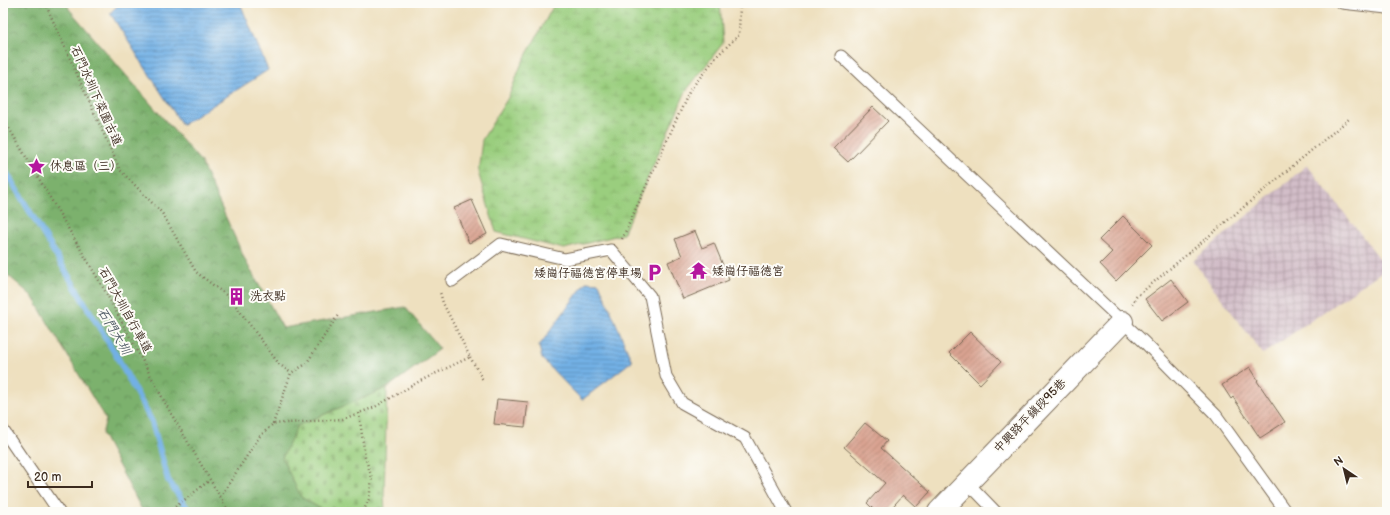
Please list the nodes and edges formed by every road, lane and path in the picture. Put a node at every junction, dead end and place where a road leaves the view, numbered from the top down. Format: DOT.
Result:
graph roads {
  1 [pos="45,3"];
  2 [pos="740,3"];
  3 [pos="1342,3"];
  4 [pos="1387,8"];
  5 [pos="841,56"];
  6 [pos="3,118"];
  7 [pos="1349,119"];
  8 [pos="611,250"];
  9 [pos="452,281"];
  10 [pos="338,315"];
  11 [pos="1122,322"];
  12 [pos="470,357"];
  13 [pos="291,373"];
  14 [pos="483,380"];
  15 [pos="359,413"];
  16 [pos="273,424"];
  17 [pos="3,430"];
  18 [pos="210,480"];
  19 [pos="967,482"];
  20 [pos="220,497"];
  21 [pos="59,512"];
  22 [pos="169,512"];
  23 [pos="229,512"];
  24 [pos="363,512"];
  25 [pos="786,512"];
  26 [pos="939,512"];
  27 [pos="996,512"];
  28 [pos="1286,512"];
  1 -- 13 [label="path, 石門水圳下菜園古道"];
  2 -- 8 [label="path"];
  3 -- 4 [label="lane"];
  5 -- 11 [label="lane"];
  6 -- 18 [label="path, 石門大圳自行車道"];
  7 -- 11 [label="path"];
  8 -- 9 [label="lane"];
  8 -- 25 [label="lane"];
  9 -- 12 [label="path"];
  10 -- 13 [label="path"];
  11 -- 19 [label="street, 中興路平鎮段95巷"];
  11 -- 28 [label="lane"];
  12 -- 14 [label="path"];
  12 -- 15 [label="path"];
  13 -- 16 [label="path"];
  15 -- 16 [label="path"];
  15 -- 24 [label="path"];
  16 -- 20 [label="path"];
  17 -- 21 [label="lane"];
  18 -- 20 [label="path, 石門大圳自行車道"];
  18 -- 22 [label="path"];
  19 -- 26 [label="street, 中興路平鎮段95巷"];
  19 -- 27 [label="lane"];
  20 -- 23 [label="path, 石門大圳自行車道"];
}
